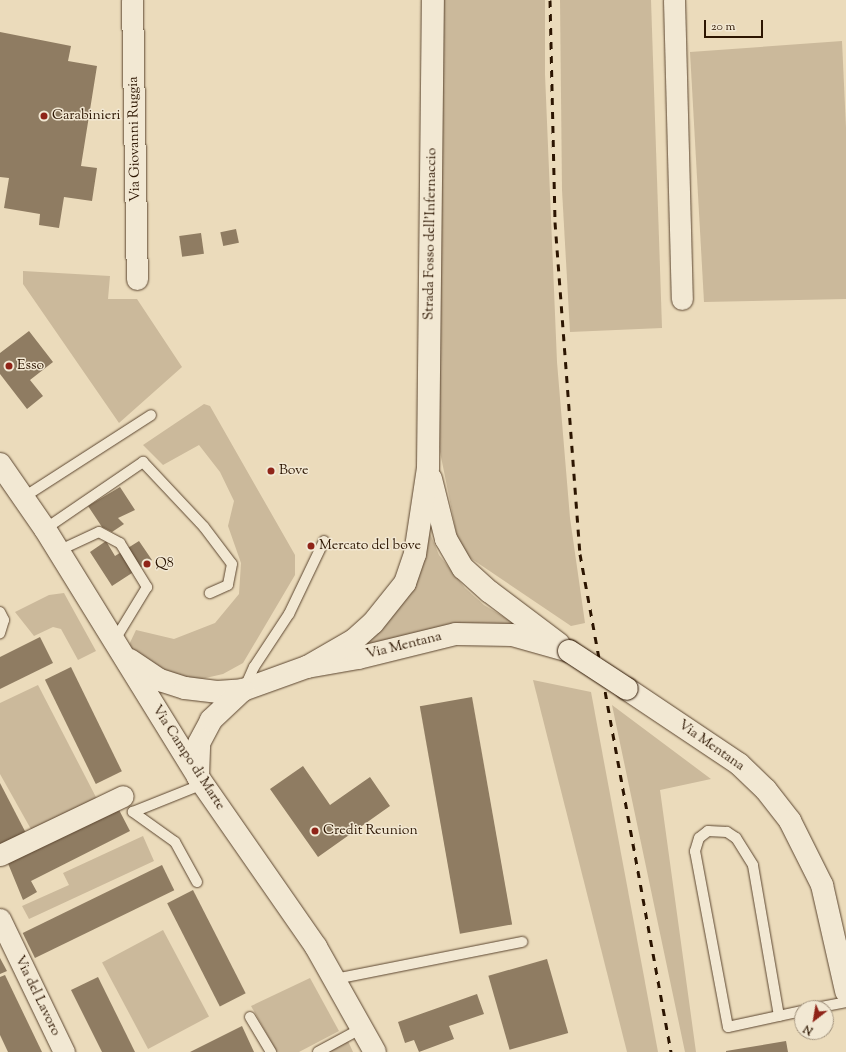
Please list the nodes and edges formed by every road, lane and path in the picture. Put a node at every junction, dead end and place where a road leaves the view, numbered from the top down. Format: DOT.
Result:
graph roads {
  1 [pos="132,0"];
  2 [pos="433,0"];
  3 [pos="674,0"];
  4 [pos="137,279"];
  5 [pos="682,299"];
  6 [pos="151,415"];
  7 [pos="0,464"];
  8 [pos="428,468"];
  9 [pos="24,497"];
  10 [pos="45,529"];
  11 [pos="324,541"];
  12 [pos="58,551"];
  13 [pos="210,593"];
  14 [pos="0,612"];
  15 [pos="0,633"];
  16 [pos="118,648"];
  17 [pos="569,651"];
  18 [pos="307,667"];
  19 [pos="243,690"];
  20 [pos="201,780"];
  21 [pos="125,798"];
  22 [pos="0,855"];
  23 [pos="197,882"];
  24 [pos="0,919"];
  25 [pos="522,942"];
  26 [pos="335,979"];
  27 [pos="846,991"];
  28 [pos="846,1002"];
  29 [pos="834,1004"];
  30 [pos="794,1013"];
  31 [pos="779,1016"];
  32 [pos="250,1018"];
  33 [pos="362,1028"];
  34 [pos="64,1052"];
  35 [pos="271,1052"];
  36 [pos="318,1052"];
  37 [pos="376,1052"];
  1 -- 4 [label="street, Via Giovanni Ruggia"];
  2 -- 8 [label="main road, Strada Fosso dell'Infernaccio"];
  3 -- 5 [label="street"];
  6 -- 9 [label="lane"];
  7 -- 9 [label="main road, Via Campo di Marte"];
  8 -- 17 [label="main road, Via Mentana"];
  8 -- 18 [label="main road"];
  9 -- 10 [label="main road, Via Campo di Marte"];
  10 -- 12 [label="main road, Via Campo di Marte"];
  10 -- 13 [label="lane"];
  11 -- 19 [label="lane"];
  12 -- 16 [label="main road, Via Campo di Marte"];
  12 -- 16 [label="lane"];
  14 -- 15 [label="lane"];
  16 -- 19 [label="main road, Via Mentana"];
  16 -- 20 [label="main road, Via Campo di Marte"];
  17 -- 18 [label="main road, Via Mentana"];
  17 -- 27 [label="main road, Via Mentana, bridge"];
  18 -- 19 [label="main road, Via Mentana"];
  19 -- 20 [label="main road, Via Mentana"];
  20 -- 21 [label="lane"];
  20 -- 26 [label="main road, Via Campo di Marte"];
  21 -- 22 [label="street"];
  21 -- 23 [label="lane"];
  24 -- 34 [label="street, Via del Lavoro"];
  25 -- 26 [label="lane"];
  26 -- 33 [label="main road, Via Campo di Marte"];
  28 -- 29 [label="lane"];
  30 -- 31 [label="lane"];
  31 -- 31 [label="lane"];
  32 -- 35 [label="lane"];
  33 -- 36 [label="lane"];
  33 -- 37 [label="main road, Via Campo di Marte"];
}
